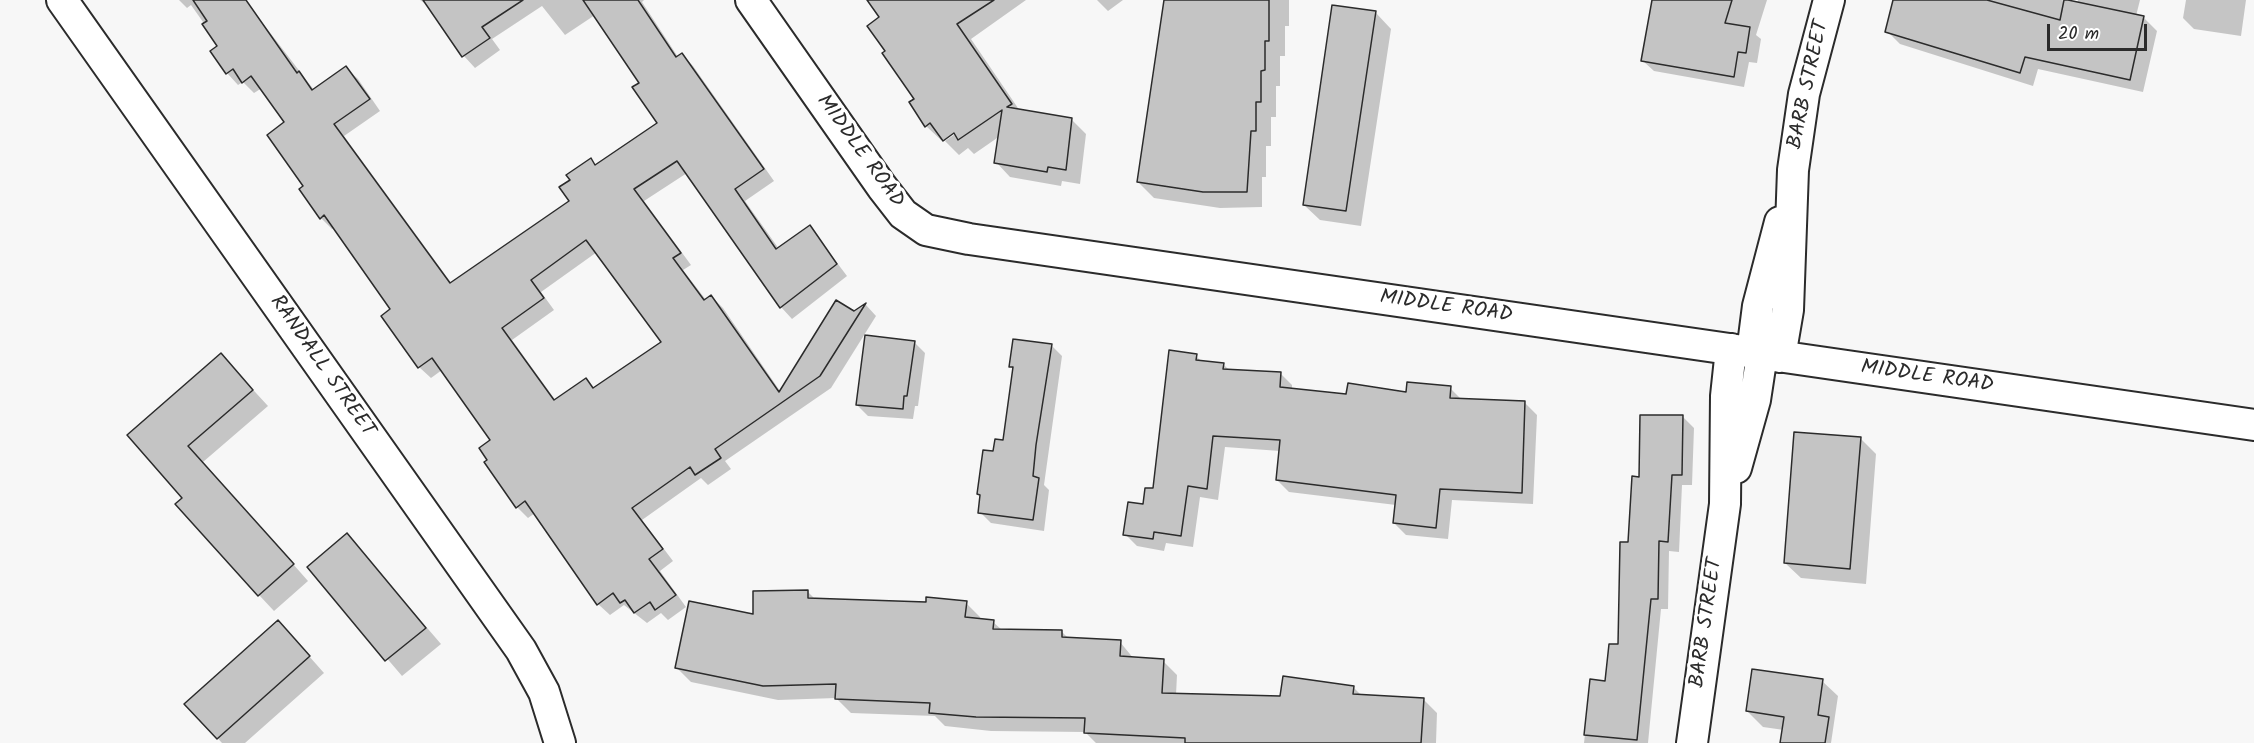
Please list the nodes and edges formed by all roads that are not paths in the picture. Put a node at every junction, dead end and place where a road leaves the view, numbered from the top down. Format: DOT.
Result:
graph roads {
  1 [pos="62,0"];
  2 [pos="751,0"];
  3 [pos="1829,0"];
  4 [pos="1756,353"];
  5 [pos="2254,425"];
  6 [pos="560,743"];
  7 [pos="1692,743"];
  1 -- 6 [label="street, RANDALL STREET"];
  2 -- 4 [label="street, MIDDLE ROAD"];
  3 -- 4 [label="street, BARB STREET"];
  4 -- 5 [label="street, MIDDLE ROAD"];
  4 -- 7 [label="street, BARB STREET"];
}
